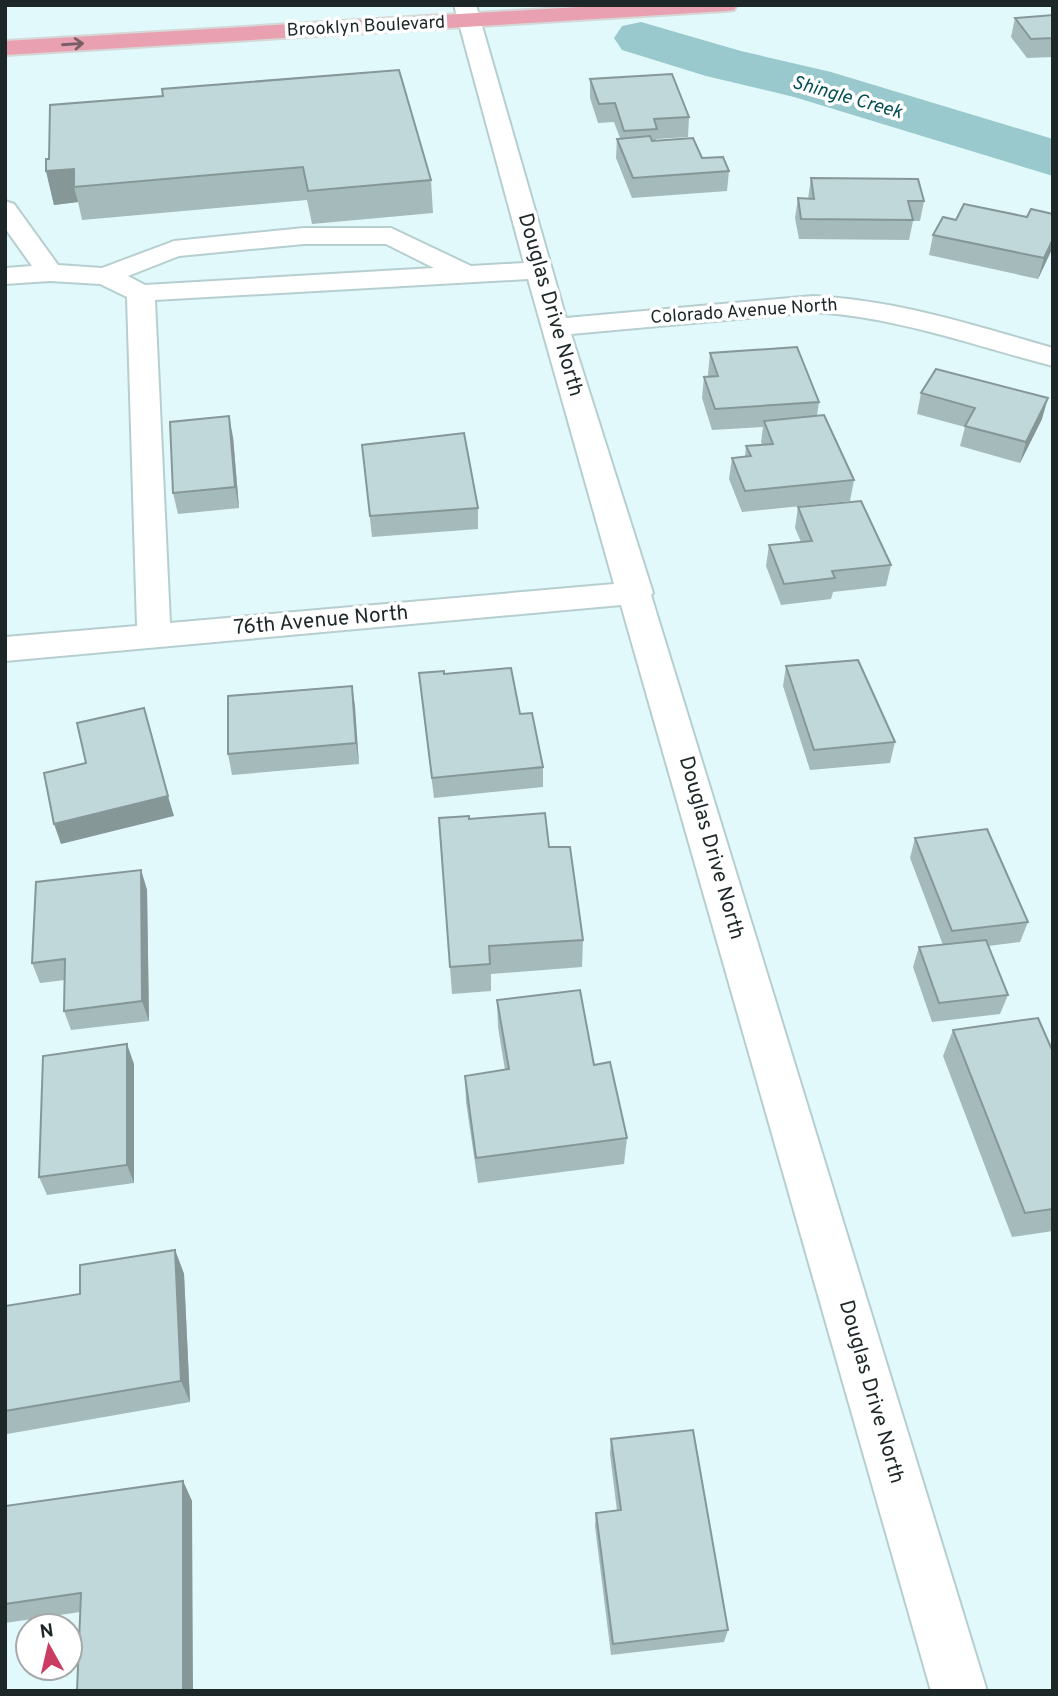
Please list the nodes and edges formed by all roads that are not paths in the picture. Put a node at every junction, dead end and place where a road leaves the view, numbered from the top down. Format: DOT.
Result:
graph roads {
  1 [pos="726,5"];
  2 [pos="467,13"];
  3 [pos="5,48"];
  4 [pos="5,209"];
  5 [pos="540,270"];
  6 [pos="50,273"];
  7 [pos="466,274"];
  8 [pos="5,276"];
  9 [pos="105,276"];
  10 [pos="141,293"];
  11 [pos="555,327"];
  12 [pos="1053,357"];
  13 [pos="636,593"];
  14 [pos="153,636"];
  15 [pos="5,649"];
  16 [pos="960,1691"];
  1 -- 2 [label="main road, Brooklyn Boulevard"];
  3 -- 2 [label="main road, Brooklyn Boulevard, one-way"];
  2 -- 5 [label="street, Douglas Drive North"];
  4 -- 6 [label="street"];
  5 -- 7 [label="street"];
  5 -- 11 [label="street, Douglas Drive North"];
  6 -- 8 [label="street"];
  6 -- 9 [label="street"];
  7 -- 9 [label="street"];
  7 -- 10 [label="street"];
  9 -- 10 [label="street"];
  10 -- 14 [label="street"];
  11 -- 12 [label="street, Colorado Avenue North"];
  11 -- 13 [label="street, Douglas Drive North"];
  13 -- 14 [label="street, 76th Avenue North"];
  13 -- 16 [label="street, Douglas Drive North"];
  14 -- 15 [label="street, 76th Avenue North"];
}
